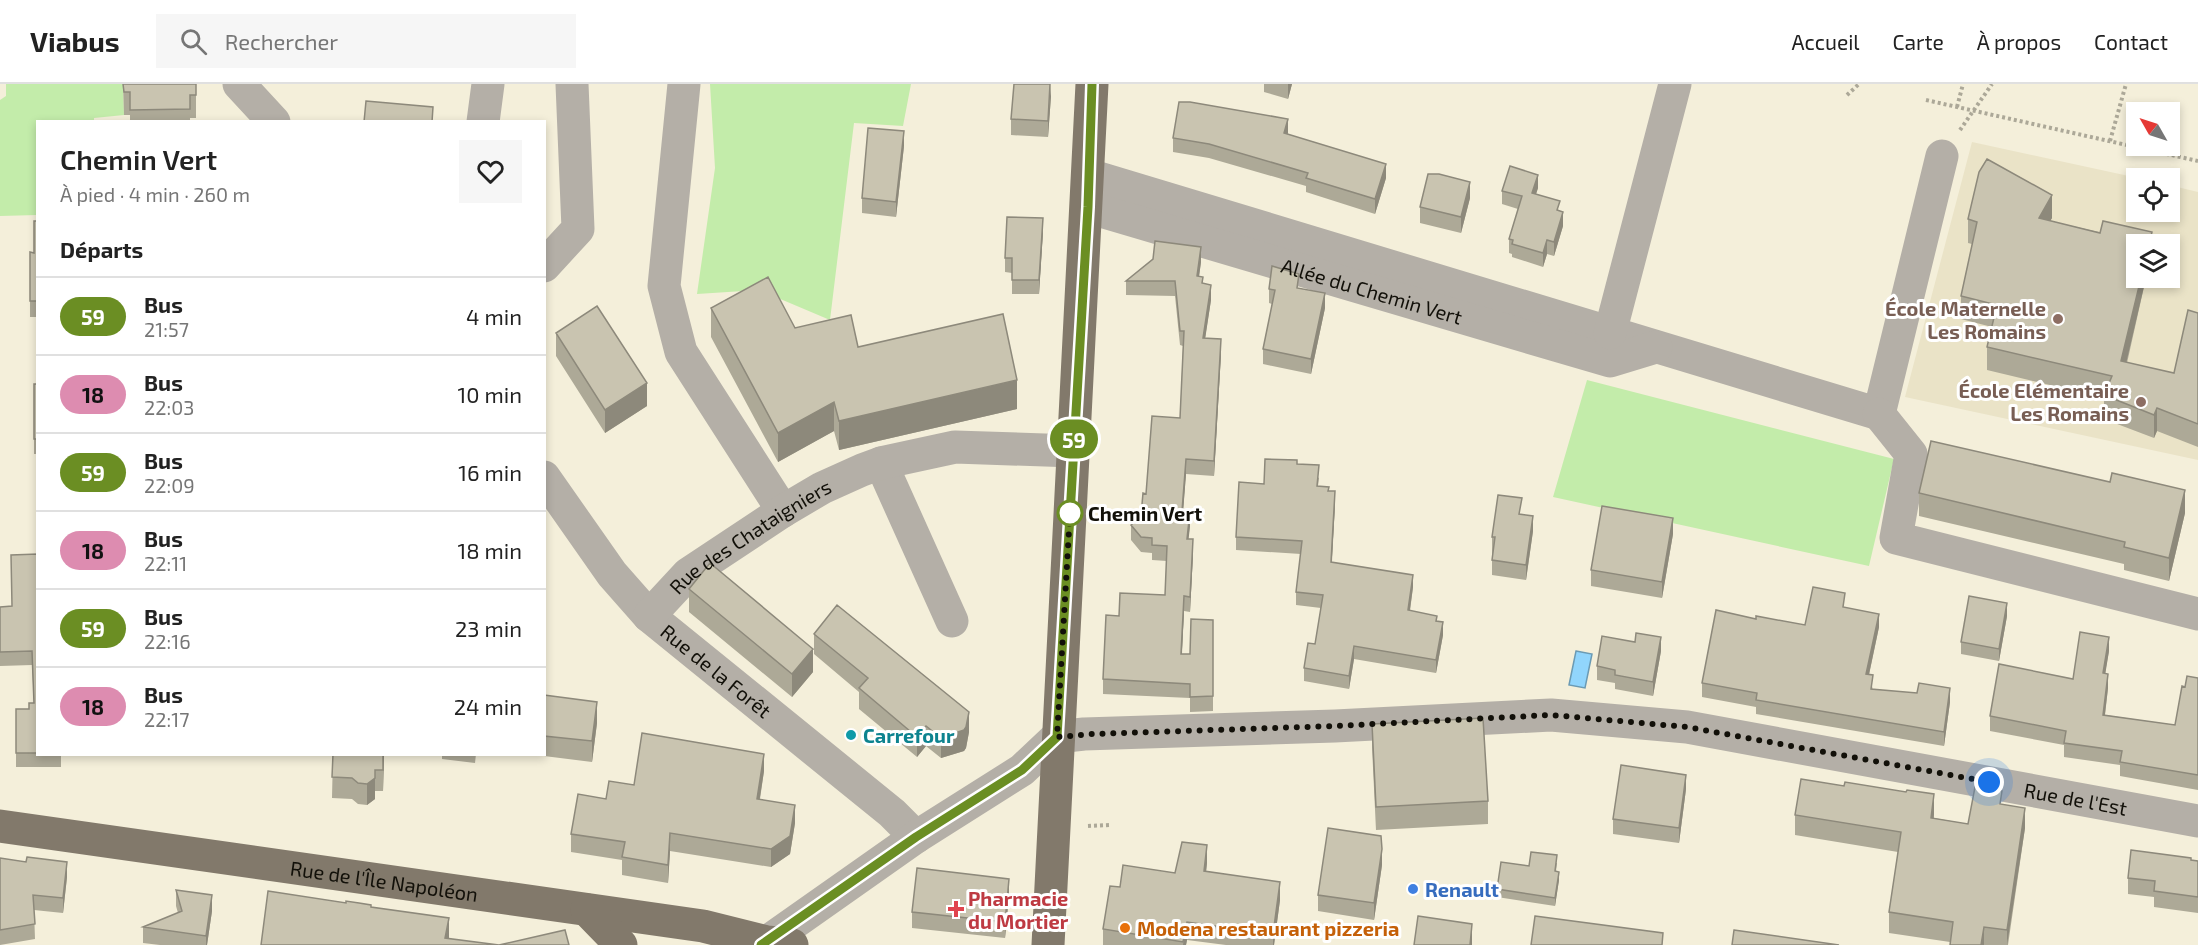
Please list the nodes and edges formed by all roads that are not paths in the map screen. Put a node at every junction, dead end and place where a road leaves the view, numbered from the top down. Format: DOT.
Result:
graph roads {
  1 [pos="239,84"];
  2 [pos="488,84"];
  3 [pos="572,84"];
  4 [pos="684,84"];
  5 [pos="1092,84"];
  6 [pos="1675,84"];
  7 [pos="272,120"];
  8 [pos="483,120"];
  9 [pos="1942,156"];
  10 [pos="1089,175"];
  11 [pos="1088,207"];
  12 [pos="546,264"];
  13 [pos="1610,333"];
  14 [pos="1656,347"];
  15 [pos="1879,414"];
  16 [pos="1074,451"];
  17 [pos="872,467"];
  18 [pos="546,480"];
  19 [pos="783,511"];
  20 [pos="2198,614"];
  21 [pos="649,616"];
  22 [pos="952,621"];
  23 [pos="1057,737"];
  24 [pos="2198,821"];
  25 [pos="0,826"];
  26 [pos="916,837"];
  27 [pos="587,910"];
  28 [pos="773,944"];
  29 [pos="621,945"];
  30 [pos="1048,945"];
  1 -- 7 [label="street"];
  2 -- 8 [label="street"];
  3 -- 12 [label="street"];
  4 -- 19 [label="street"];
  5 -- 10 [label="main road"];
  6 -- 13 [label="street"];
  9 -- 15 [label="street"];
  10 -- 11 [label="main road"];
  10 -- 13 [label="street, Allée du Chemin Vert"];
  11 -- 14 [label="street, Allée du Chemin Vert"];
  11 -- 16 [label="main road"];
  13 -- 14 [label="street, Allée du Chemin Vert"];
  14 -- 15 [label="street, Allée du Chemin Vert"];
  15 -- 20 [label="street"];
  16 -- 17 [label="street, Rue des Chataigniers"];
  16 -- 23 [label="main road"];
  17 -- 19 [label="street, Rue des Chataigniers"];
  17 -- 22 [label="street"];
  18 -- 21 [label="street, Rue de la Forêt"];
  19 -- 21 [label="street, Rue des Chataigniers"];
  21 -- 26 [label="street, Rue de la Forêt"];
  23 -- 24 [label="street, Rue de l'Est"];
  23 -- 26 [label="street"];
  23 -- 30 [label="main road"];
  25 -- 27 [label="main road, Rue de l'Île Napoléon"];
  26 -- 28 [label="street"];
  27 -- 28 [label="main road, Rue de l'Île Napoléon"];
  27 -- 29 [label="main road"];
}
